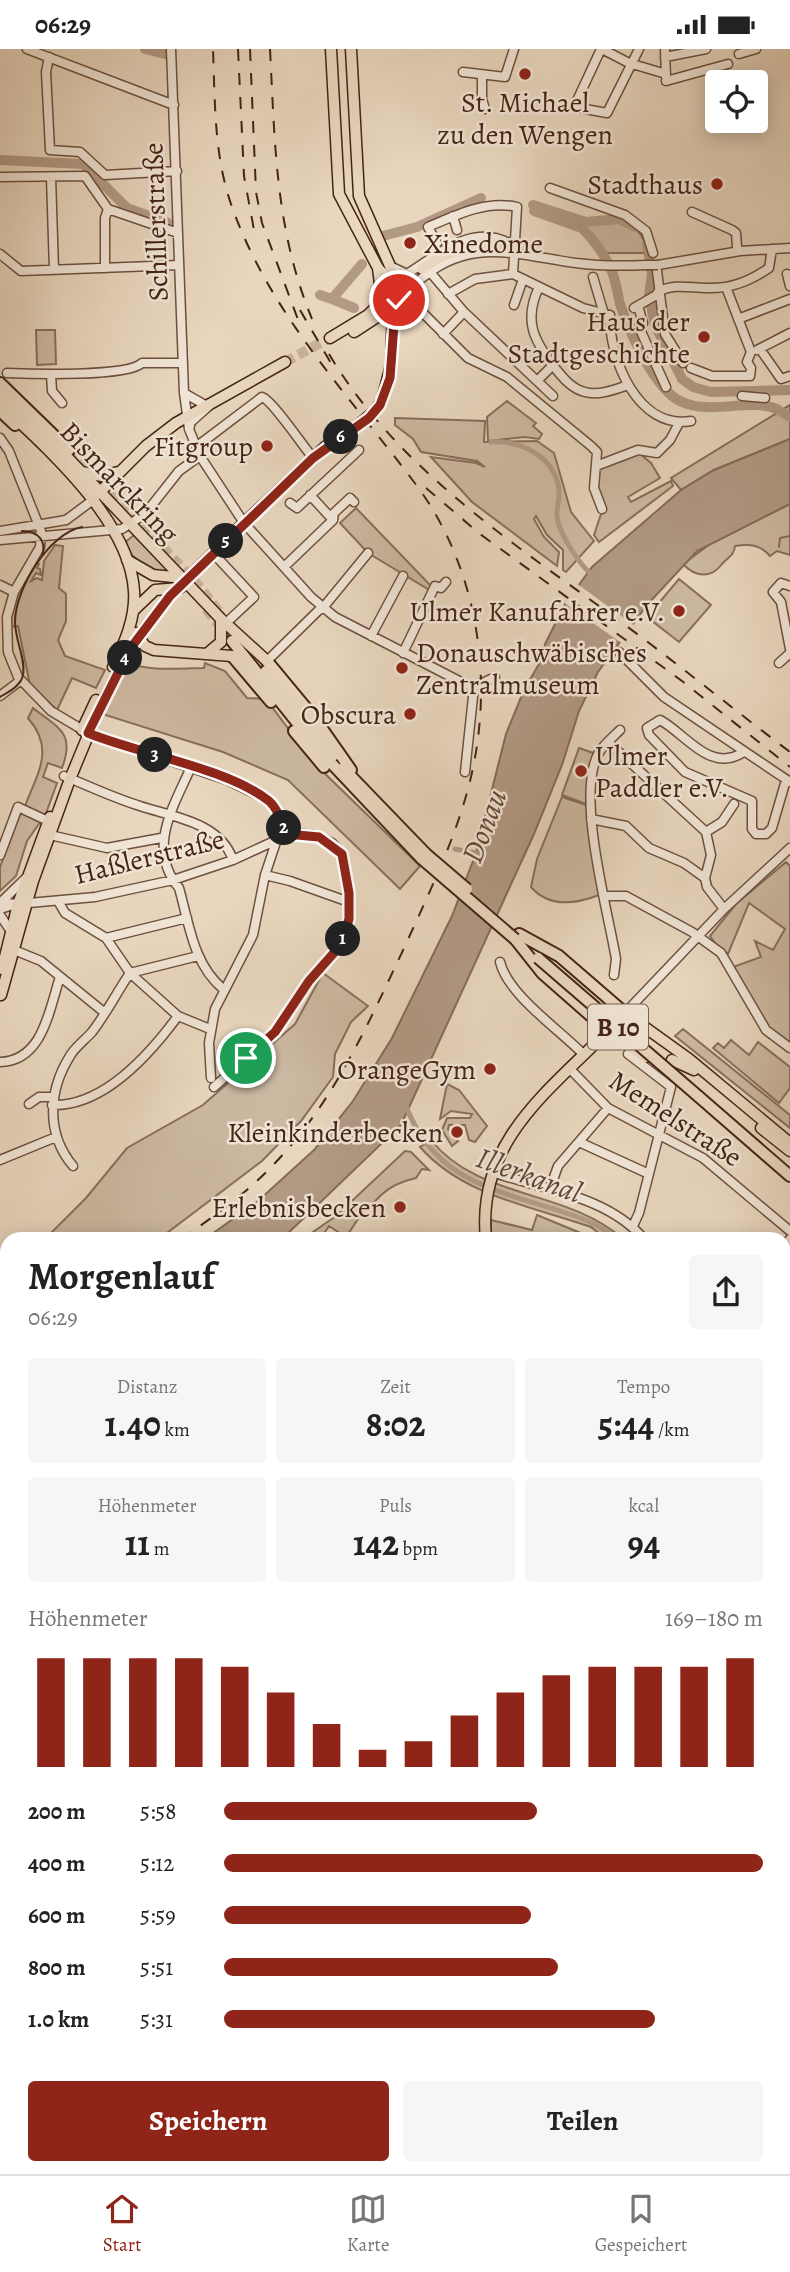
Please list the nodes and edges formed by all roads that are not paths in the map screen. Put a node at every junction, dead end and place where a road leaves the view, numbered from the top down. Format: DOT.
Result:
graph roads {
  1 [pos="27,49"];
  2 [pos="171,49"];
  3 [pos="331,49"];
  4 [pos="351,49"];
  5 [pos="514,49"];
  6 [pos="602,49"];
  7 [pos="639,49"];
  8 [pos="706,49"];
  9 [pos="757,49"];
  10 [pos="691,51"];
  11 [pos="665,53"];
  12 [pos="738,54"];
  13 [pos="49,57"];
  14 [pos="629,63"];
  15 [pos="728,64"];
  16 [pos="463,72"];
  17 [pos="482,75"];
  18 [pos="666,79"];
  19 [pos="174,105"];
  20 [pos="485,109"];
  21 [pos="177,171"];
  22 [pos="0,177"];
  23 [pos="51,177"];
  24 [pos="550,188"];
  25 [pos="108,209"];
  26 [pos="691,212"];
  27 [pos="453,216"];
  28 [pos="457,230"];
  29 [pos="178,233"];
  30 [pos="437,243"];
  31 [pos="737,247"];
  32 [pos="514,248"];
  33 [pos="790,248"];
  34 [pos="772,250"];
  35 [pos="653,253"];
  36 [pos="0,254"];
  37 [pos="375,262"];
  38 [pos="179,265"];
  39 [pos="390,267"];
  40 [pos="106,268"];
  41 [pos="658,268"];
  42 [pos="54,269"];
  43 [pos="426,270"];
  44 [pos="513,274"];
  45 [pos="787,274"];
  46 [pos="593,277"];
  47 [pos="523,279"];
  48 [pos="415,284"];
  49 [pos="394,285"];
  50 [pos="790,286"];
  51 [pos="539,287"];
  52 [pos="726,287"];
  53 [pos="448,294"];
  54 [pos="657,294"];
  55 [pos="790,299"];
  56 [pos="410,300"];
  57 [pos="513,305"];
  58 [pos="395,311"];
  59 [pos="464,312"];
  60 [pos="607,314"];
  61 [pos="377,317"];
  62 [pos="738,319"];
  63 [pos="790,333"];
  64 [pos="443,334"];
  65 [pos="760,349"];
  66 [pos="751,352"];
  67 [pos="183,363"];
  68 [pos="287,364"];
  69 [pos="554,365"];
  70 [pos="51,374"];
  71 [pos="3,378"];
  72 [pos="785,378"];
  73 [pos="538,380"];
  74 [pos="628,385"];
  75 [pos="750,386"];
  76 [pos="666,387"];
  77 [pos="184,393"];
  78 [pos="0,394"];
  79 [pos="553,396"];
  80 [pos="742,396"];
  81 [pos="765,398"];
  82 [pos="62,403"];
  83 [pos="208,403"];
  84 [pos="0,404"];
  85 [pos="0,411"];
  86 [pos="186,416"];
  87 [pos="691,421"];
  88 [pos="679,423"];
  89 [pos="15,425"];
  90 [pos="189,429"];
  91 [pos="0,438"];
  92 [pos="196,447"];
  93 [pos="69,450"];
  94 [pos="359,450"];
  95 [pos="200,456"];
  96 [pos="313,458"];
  97 [pos="596,466"];
  98 [pos="81,472"];
  99 [pos="120,472"];
  100 [pos="101,491"];
  101 [pos="310,495"];
  102 [pos="93,500"];
  103 [pos="354,502"];
  104 [pos="289,503"];
  105 [pos="602,509"];
  106 [pos="333,520"];
  107 [pos="244,523"];
  108 [pos="131,524"];
  109 [pos="41,525"];
  110 [pos="0,531"];
  111 [pos="112,531"];
  112 [pos="41,536"];
  113 [pos="0,540"];
  114 [pos="213,553"];
  115 [pos="368,553"];
  116 [pos="127,560"];
  117 [pos="284,567"];
  118 [pos="403,576"];
  119 [pos="184,580"];
  120 [pos="446,582"];
  121 [pos="0,585"];
  122 [pos="790,586"];
  123 [pos="15,592"];
  124 [pos="786,600"];
  125 [pos="322,608"];
  126 [pos="132,615"];
  127 [pos="223,621"];
  128 [pos="233,636"];
  129 [pos="371,636"];
  130 [pos="138,638"];
  131 [pos="3,645"];
  132 [pos="149,649"];
  133 [pos="790,651"];
  134 [pos="209,652"];
  135 [pos="402,653"];
  136 [pos="619,653"];
  137 [pos="232,656"];
  138 [pos="123,660"];
  139 [pos="779,663"];
  140 [pos="266,666"];
  141 [pos="495,677"];
  142 [pos="20,680"];
  143 [pos="474,687"];
  144 [pos="0,696"];
  145 [pos="620,730"];
  146 [pos="85,732"];
  147 [pos="608,742"];
  148 [pos="741,753"];
  149 [pos="191,767"];
  150 [pos="465,772"];
  151 [pos="67,778"];
  152 [pos="788,781"];
  153 [pos="359,795"];
  154 [pos="734,804"];
  155 [pos="170,814"];
  156 [pos="591,819"];
  157 [pos="48,821"];
  158 [pos="4,832"];
  159 [pos="706,832"];
  160 [pos="286,834"];
  161 [pos="50,835"];
  162 [pos="161,838"];
  163 [pos="276,842"];
  164 [pos="790,848"];
  165 [pos="0,855"];
  166 [pos="424,856"];
  167 [pos="233,860"];
  168 [pos="265,875"];
  169 [pos="26,878"];
  170 [pos="705,878"];
  171 [pos="173,880"];
  172 [pos="606,896"];
  173 [pos="58,901"];
  174 [pos="349,902"];
  175 [pos="22,903"];
  176 [pos="0,904"];
  177 [pos="724,909"];
  178 [pos="0,915"];
  179 [pos="187,918"];
  180 [pos="10,930"];
  181 [pos="698,936"];
  182 [pos="517,937"];
  183 [pos="106,938"];
  184 [pos="13,950"];
  185 [pos="198,956"];
  186 [pos="500,962"];
  187 [pos="130,973"];
  188 [pos="614,975"];
  189 [pos="60,977"];
  190 [pos="223,989"];
  191 [pos="1,995"];
  192 [pos="0,1001"];
  193 [pos="105,1013"];
  194 [pos="623,1015"];
  195 [pos="178,1016"];
  196 [pos="210,1029"];
  197 [pos="610,1029"];
  198 [pos="790,1048"];
  199 [pos="628,1054"];
  200 [pos="584,1055"];
  201 [pos="646,1057"];
  202 [pos="672,1060"];
  203 [pos="0,1062"];
  204 [pos="570,1069"];
  205 [pos="701,1094"];
  206 [pos="53,1101"];
  207 [pos="29,1104"];
  208 [pos="608,1108"];
  209 [pos="659,1133"];
  210 [pos="56,1137"];
  211 [pos="579,1142"];
  212 [pos="790,1143"];
  213 [pos="790,1151"];
  214 [pos="0,1160"];
  215 [pos="73,1166"];
  216 [pos="790,1166"];
  217 [pos="649,1174"];
  218 [pos="491,1175"];
  219 [pos="790,1176"];
  220 [pos="550,1188"];
  221 [pos="633,1226"];
  222 [pos="790,1231"];
  223 [pos="486,1232"];
  224 [pos="638,1232"];
  1 -- 13 [label="street"];
  2 -- 19 [label="street, Schillerstraße"];
  3 -- 37 [label="main road"];
  4 -- 39 [label="main road"];
  5 -- 17 [label="street"];
  6 -- 14 [label="street"];
  6 -- 14 [label="street"];
  7 -- 14 [label="street"];
  8 -- 10 [label="street"];
  9 -- 12 [label="street"];
  10 -- 11 [label="street"];
  11 -- 18 [label="street"];
  13 -- 19 [label="street"];
  13 -- 21 [label="street"];
  14 -- 18 [label="street"];
  15 -- 18 [label="street"];
  16 -- 17 [label="street"];
  17 -- 20 [label="street"];
  19 -- 21 [label="street, Schillerstraße"];
  21 -- 29 [label="street, Schillerstraße"];
  22 -- 23 [label="street"];
  23 -- 25 [label="street"];
  23 -- 42 [label="street"];
  24 -- 35 [label="street"];
  25 -- 29 [label="street"];
  25 -- 40 [label="street"];
  26 -- 31 [label="street"];
  27 -- 28 [label="street"];
  27 -- 30 [label="street"];
  27 -- 32 [label="street"];
  29 -- 38 [label="street, Schillerstraße"];
  32 -- 39 [label="street"];
  32 -- 41 [label="street, bridge"];
  32 -- 43 [label="street"];
  32 -- 43 [label="main road"];
  32 -- 44 [label="street"];
  33 -- 34 [label="street"];
  34 -- 41 [label="street"];
  34 -- 52 [label="street"];
  36 -- 42 [label="street"];
  37 -- 49 [label="street"];
  37 -- 61 [label="main road"];
  38 -- 40 [label="street"];
  38 -- 67 [label="street, Schillerstraße"];
  39 -- 49 [label="main road"];
  40 -- 42 [label="street"];
  41 -- 54 [label="street"];
  43 -- 48 [label="street"];
  43 -- 53 [label="street"];
  44 -- 47 [label="street"];
  44 -- 53 [label="street"];
  45 -- 50 [label="street"];
  46 -- 60 [label="street"];
  47 -- 51 [label="street"];
  47 -- 57 [label="street"];
  48 -- 49 [label="street"];
  48 -- 58 [label="street"];
  49 -- 58 [label="main road"];
  51 -- 60 [label="street"];
  51 -- 69 [label="street"];
  52 -- 54 [label="street"];
  52 -- 62 [label="street"];
  53 -- 59 [label="street"];
  54 -- 75 [label="street"];
  54 -- 76 [label="street"];
  55 -- 62 [label="street"];
  56 -- 64 [label="street"];
  58 -- 96 [label="main road, bridge"];
  59 -- 64 [label="street"];
  59 -- 73 [label="street"];
  60 -- 74 [label="street"];
  62 -- 66 [label="street"];
  63 -- 65 [label="street"];
  64 -- 97 [label="street"];
  65 -- 66 [label="street"];
  65 -- 72 [label="street"];
  66 -- 75 [label="street"];
  67 -- 70 [label="street"];
  67 -- 77 [label="street, Schillerstraße"];
  68 -- 83 [label="main road"];
  69 -- 73 [label="street"];
  69 -- 74 [label="street"];
  70 -- 71 [label="street"];
  70 -- 82 [label="street"];
  71 -- 93 [label="highway"];
  73 -- 79 [label="street"];
  74 -- 88 [label="street"];
  75 -- 80 [label="street"];
  75 -- 81 [label="street"];
  77 -- 83 [label="street"];
  77 -- 86 [label="street, Schillerstraße"];
  78 -- 98 [label="main road, Bismarckring"];
  83 -- 86 [label="main road"];
  83 -- 90 [label="street"];
  84 -- 102 [label="main road, Bismarckring"];
  85 -- 89 [label="highway"];
  86 -- 90 [label="street, Schillerstraße"];
  86 -- 99 [label="main road"];
  87 -- 88 [label="street"];
  88 -- 97 [label="street"];
  90 -- 92 [label="street, Schillerstraße"];
  91 -- 109 [label="street"];
  92 -- 95 [label="street, Schillerstraße"];
  92 -- 96 [label="street"];
  94 -- 101 [label="street"];
  95 -- 107 [label="street, Schillerstraße"];
  95 -- 108 [label="street"];
  96 -- 107 [label="main road"];
  97 -- 105 [label="street"];
  98 -- 99 [label="main road"];
  98 -- 100 [label="main road, Bismarckring"];
  99 -- 100 [label="main road"];
  100 -- 102 [label="main road"];
  100 -- 108 [label="main road, Bismarckring"];
  101 -- 104 [label="street"];
  101 -- 106 [label="street"];
  102 -- 109 [label="street"];
  102 -- 111 [label="main road, Bismarckring"];
  103 -- 106 [label="street"];
  106 -- 117 [label="street"];
  107 -- 114 [label="main road"];
  107 -- 117 [label="street, Schillerstraße"];
  108 -- 111 [label="street"];
  108 -- 119 [label="main road, Bismarckring"];
  109 -- 110 [label="street"];
  109 -- 112 [label="street"];
  111 -- 112 [label="street"];
  111 -- 116 [label="main road, Bismarckring"];
  112 -- 113 [label="street"];
  112 -- 123 [label="street"];
  114 -- 119 [label="main road"];
  114 -- 127 [label="street"];
  115 -- 125 [label="street"];
  116 -- 119 [label="main road"];
  116 -- 126 [label="main road, Bismarckring"];
  117 -- 125 [label="street, Schillerstraße"];
  118 -- 129 [label="street"];
  119 -- 126 [label="main road"];
  119 -- 127 [label="main road, Bismarckring"];
  119 -- 130 [label="main road"];
  120 -- 135 [label="street"];
  121 -- 123 [label="street"];
  122 -- 124 [label="street"];
  123 -- 131 [label="street"];
  124 -- 133 [label="street"];
  125 -- 129 [label="street, Schillerstraße"];
  125 -- 140 [label="street"];
  126 -- 130 [label="main road"];
  126 -- 146 [label="main road"];
  127 -- 128 [label="main road, Bismarckring"];
  127 -- 134 [label="main road"];
  128 -- 137 [label="main road"];
  128 -- 140 [label="main road, Bismarckring"];
  128 -- 153 [label="highway, B 10"];
  129 -- 135 [label="street, Schillerstraße"];
  130 -- 132 [label="main road"];
  130 -- 138 [label="main road"];
  131 -- 142 [label="street"];
  132 -- 134 [label="main road"];
  132 -- 138 [label="main road"];
  133 -- 139 [label="street"];
  134 -- 137 [label="main road"];
  135 -- 143 [label="street, Schillerstraße"];
  136 -- 148 [label="street"];
  137 -- 153 [label="highway"];
  138 -- 146 [label="main road"];
  140 -- 166 [label="highway, B 10"];
  141 -- 143 [label="street"];
  142 -- 144 [label="street"];
  142 -- 146 [label="street"];
  143 -- 150 [label="street"];
  145 -- 147 [label="street"];
  146 -- 149 [label="street"];
  146 -- 151 [label="main road"];
  147 -- 156 [label="street"];
  147 -- 159 [label="street"];
  148 -- 152 [label="street"];
  148 -- 152 [label="street"];
  149 -- 155 [label="street"];
  149 -- 160 [label="street"];
  151 -- 155 [label="street"];
  151 -- 157 [label="main road"];
  151 -- 161 [label="main road"];
  153 -- 166 [label="highway, B 10"];
  154 -- 159 [label="street"];
  155 -- 162 [label="street"];
  155 -- 167 [label="street"];
  156 -- 170 [label="street"];
  156 -- 172 [label="street"];
  157 -- 158 [label="street"];
  157 -- 169 [label="main road"];
  158 -- 165 [label="street"];
  159 -- 170 [label="street"];
  160 -- 163 [label="street, Haßlerstraße"];
  160 -- 174 [label="street"];
  161 -- 162 [label="street"];
  161 -- 175 [label="main road"];
  162 -- 171 [label="street"];
  163 -- 167 [label="street, Haßlerstraße"];
  163 -- 168 [label="street"];
  164 -- 177 [label="street"];
  166 -- 182 [label="highway, B 10, bridge"];
  167 -- 171 [label="street, Haßlerstraße"];
  168 -- 174 [label="street"];
  168 -- 190 [label="street"];
  169 -- 175 [label="main road"];
  169 -- 176 [label="street"];
  170 -- 177 [label="street"];
  171 -- 173 [label="street, Haßlerstraße"];
  171 -- 179 [label="street"];
  172 -- 181 [label="street"];
  172 -- 188 [label="street"];
  173 -- 175 [label="street, Haßlerstraße"];
  173 -- 183 [label="street"];
  174 -- 196 [label="street"];
  175 -- 176 [label="street, Haßlerstraße"];
  175 -- 180 [label="main road"];
  175 -- 184 [label="main road"];
  177 -- 181 [label="street"];
  178 -- 180 [label="street"];
  179 -- 183 [label="street"];
  179 -- 185 [label="street"];
  180 -- 191 [label="main road"];
  181 -- 194 [label="street"];
  181 -- 198 [label="street"];
  182 -- 194 [label="highway"];
  182 -- 197 [label="highway"];
  182 -- 205 [label="highway, B 10"];
  183 -- 187 [label="street"];
  184 -- 189 [label="street"];
  184 -- 191 [label="main road"];
  185 -- 187 [label="street"];
  185 -- 190 [label="street"];
  186 -- 200 [label="street"];
  187 -- 193 [label="street"];
  187 -- 195 [label="street"];
  189 -- 193 [label="street"];
  189 -- 203 [label="street"];
  190 -- 196 [label="street"];
  191 -- 192 [label="main road"];
  193 -- 206 [label="street"];
  194 -- 212 [label="main road"];
  195 -- 196 [label="street"];
  195 -- 206 [label="street"];
  197 -- 200 [label="main road"];
  197 -- 201 [label="main road"];
  199 -- 209 [label="street"];
  200 -- 204 [label="main road"];
  202 -- 213 [label="main road"];
  204 -- 208 [label="street, Memelstraße"];
  204 -- 218 [label="main road"];
  205 -- 216 [label="highway, B 10"];
  205 -- 219 [label="highway, B 10"];
  206 -- 207 [label="street"];
  206 -- 210 [label="street"];
  208 -- 209 [label="street, Memelstraße"];
  208 -- 211 [label="street"];
  209 -- 217 [label="street"];
  209 -- 222 [label="street, Memelstraße"];
  210 -- 214 [label="street"];
  210 -- 215 [label="street"];
  211 -- 217 [label="street"];
  211 -- 220 [label="street"];
  217 -- 221 [label="street"];
  218 -- 220 [label="street"];
  218 -- 223 [label="main road"];
  220 -- 221 [label="street"];
  221 -- 224 [label="street"];
}
